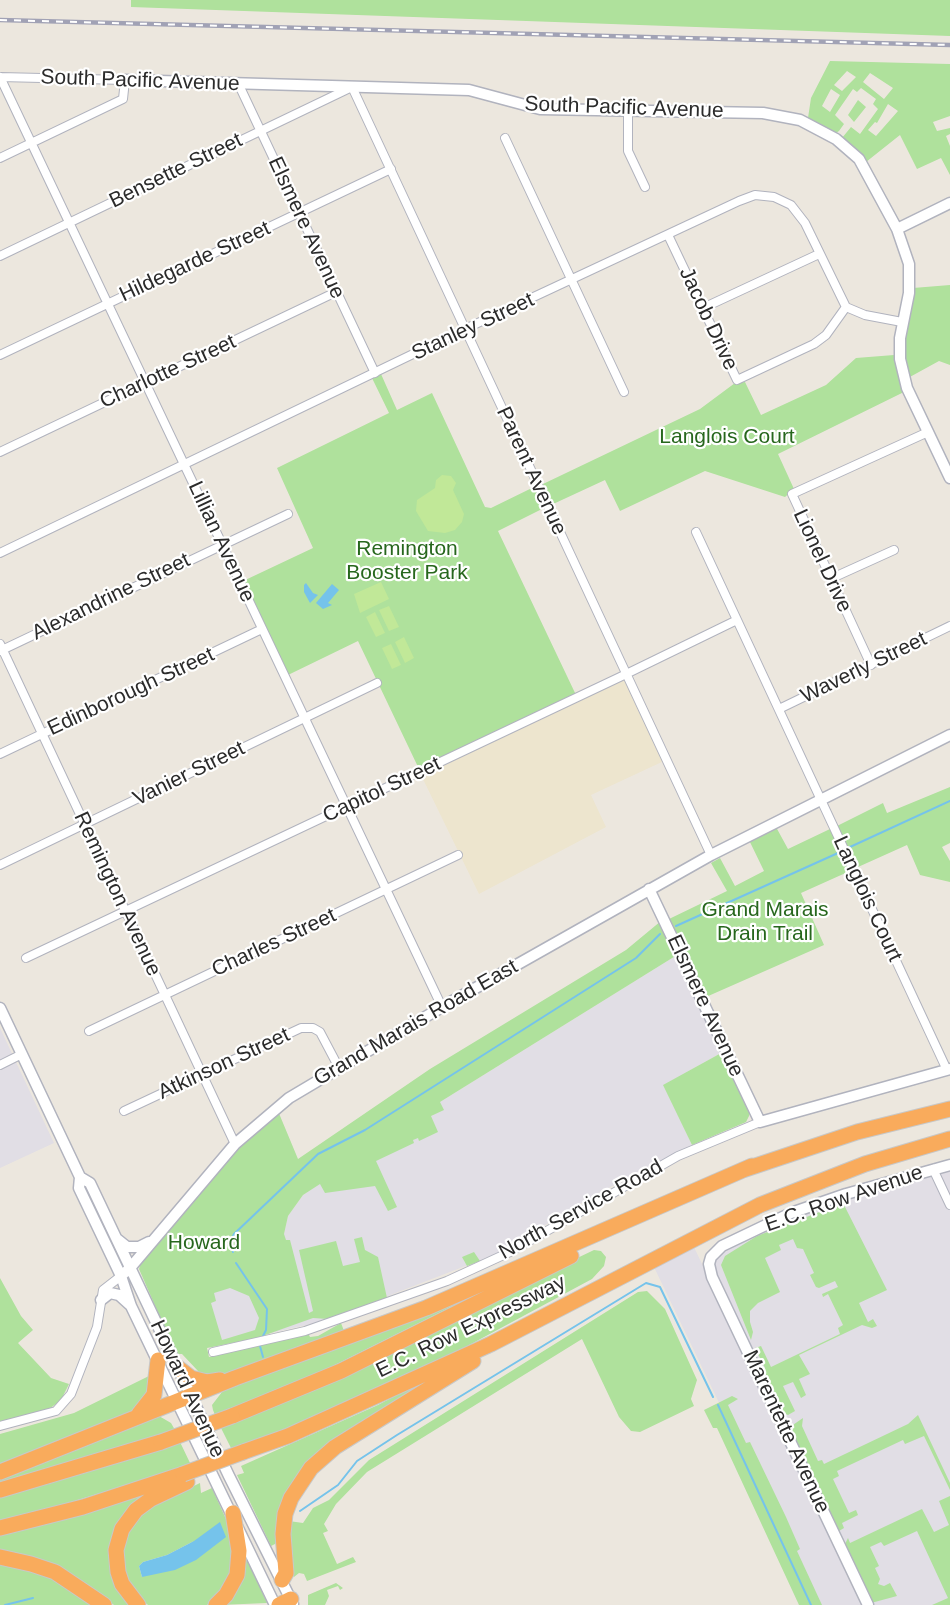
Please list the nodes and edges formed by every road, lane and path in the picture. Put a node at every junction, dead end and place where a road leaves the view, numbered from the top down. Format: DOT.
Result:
graph roads {
  1 [pos="0,77"];
  2 [pos="125,80"];
  3 [pos="238,83"];
  4 [pos="352,87"];
  5 [pos="628,111"];
  6 [pos="260,131"];
  7 [pos="505,138"];
  8 [pos="31,143"];
  9 [pos="0,158"];
  10 [pos="390,169"];
  11 [pos="645,187"];
  12 [pos="950,203"];
  13 [pos="299,212"];
  14 [pos="69,223"];
  15 [pos="897,229"];
  16 [pos="668,235"];
  17 [pos="819,254"];
  18 [pos="0,256"];
  19 [pos="572,280"];
  20 [pos="336,292"];
  21 [pos="107,304"];
  22 [pos="846,307"];
  23 [pos="703,308"];
  24 [pos="903,322"];
  25 [pos="465,329"];
  26 [pos="0,355"];
  27 [pos="375,373"];
  28 [pos="145,383"];
  29 [pos="624,392"];
  30 [pos="928,432"];
  31 [pos="0,452"];
  32 [pos="184,465"];
  33 [pos="950,478"];
  34 [pos="288,514"];
  35 [pos="696,532"];
  36 [pos="222,544"];
  37 [pos="894,550"];
  38 [pos="0,553"];
  39 [pos="830,579"];
  40 [pos="737,620"];
  41 [pos="950,626"];
  42 [pos="262,629"];
  43 [pos="1,648"];
  44 [pos="871,664"];
  45 [pos="626,673"];
  46 [pos="377,683"];
  47 [pos="779,709"];
  48 [pos="304,718"];
  49 [pos="42,734"];
  50 [pos="950,735"];
  51 [pos="0,754"];
  52 [pos="822,801"];
  53 [pos="347,807"];
  54 [pos="84,824"];
  55 [pos="458,855"];
  56 [pos="711,855"];
  57 [pos="0,865"];
  58 [pos="649,889"];
  59 [pos="386,890"];
  60 [pos="126,912"];
  61 [pos="26,958"];
  62 [pos="165,995"];
  63 [pos="442,1007"];
  64 [pos="0,1008"];
  65 [pos="89,1031"];
  66 [pos="22,1054"];
  67 [pos="0,1065"];
  68 [pos="339,1068"];
  69 [pos="949,1070"];
  70 [pos="202,1074"];
  71 [pos="950,1109"];
  72 [pos="124,1111"];
  73 [pos="760,1122"];
  74 [pos="950,1139"];
  75 [pos="235,1144"];
  76 [pos="950,1164"];
  77 [pos="752,1166"];
  78 [pos="933,1169"];
  79 [pos="80,1177"];
  80 [pos="950,1205"];
  81 [pos="116,1238"];
  82 [pos="152,1241"];
  83 [pos="711,1257"];
  84 [pos="130,1268"];
  85 [pos="121,1276"];
  86 [pos="101,1300"];
  87 [pos="131,1306"];
  88 [pos="564,1306"];
  89 [pos="213,1352"];
  90 [pos="158,1360"];
  91 [pos="177,1367"];
  92 [pos="235,1378"];
  93 [pos="183,1398"];
  94 [pos="138,1415"];
  95 [pos="0,1426"];
  96 [pos="0,1472"];
  97 [pos="185,1478"];
  98 [pos="0,1490"];
  99 [pos="233,1513"];
  100 [pos="0,1527"];
  101 [pos="0,1557"];
  102 [pos="282,1580"];
  103 [pos="285,1604"];
  104 [pos="104,1605"];
  105 [pos="138,1605"];
  106 [pos="216,1605"];
  107 [pos="868,1605"];
  1 -- 2 [label="street, South Pacific Avenue"];
  1 -- 8 [label="street, Lillian Avenue"];
  2 -- 3 [label="street, South Pacific Avenue"];
  2 -- 8 [label="street"];
  3 -- 4 [label="street, South Pacific Avenue"];
  3 -- 6 [label="street, Elsmere Avenue"];
  4 -- 5 [label="street, South Pacific Avenue"];
  4 -- 6 [label="street, Bensette Street"];
  4 -- 10 [label="street, Parent Avenue"];
  5 -- 11 [label="street"];
  5 -- 15 [label="street, South Pacific Avenue"];
  6 -- 13 [label="street, Elsmere Avenue"];
  6 -- 14 [label="street, Bensette Street"];
  7 -- 19 [label="street"];
  8 -- 9 [label="street"];
  8 -- 14 [label="street, Lillian Avenue"];
  10 -- 13 [label="street, Hildegarde Street"];
  10 -- 25 [label="street, Parent Avenue"];
  12 -- 15 [label="street"];
  13 -- 20 [label="street, Elsmere Avenue"];
  13 -- 21 [label="street, Hildegarde Street"];
  14 -- 18 [label="street, Bensette Street"];
  14 -- 21 [label="street, Lillian Avenue"];
  15 -- 24 [label="street, South Pacific Avenue"];
  16 -- 17 [label="street, Stanley Street"];
  16 -- 19 [label="street, Stanley Street"];
  16 -- 23 [label="street, Jacob Drive"];
  17 -- 22 [label="street, Stanley Street"];
  17 -- 23 [label="street"];
  19 -- 25 [label="street, Stanley Street"];
  19 -- 29 [label="street"];
  20 -- 27 [label="street, Elsmere Avenue"];
  20 -- 28 [label="street, Charlotte Street"];
  21 -- 26 [label="street, Hildegarde Street"];
  21 -- 28 [label="street, Lillian Avenue"];
  22 -- 23 [label="street, Jacob Drive"];
  22 -- 24 [label="street"];
  24 -- 30 [label="street, South Pacific Avenue"];
  25 -- 27 [label="street, Stanley Street"];
  25 -- 45 [label="street, Parent Avenue"];
  27 -- 32 [label="street, Stanley Street"];
  28 -- 31 [label="street, Charlotte Street"];
  28 -- 32 [label="street, Lillian Avenue"];
  30 -- 33 [label="street, South Pacific Avenue"];
  30 -- 39 [label="street, Lionel Drive"];
  32 -- 36 [label="street, Lillian Avenue"];
  32 -- 38 [label="street, Stanley Street"];
  34 -- 36 [label="street, Alexandrine Street"];
  35 -- 40 [label="street, Langlois Court"];
  36 -- 42 [label="street, Lillian Avenue"];
  36 -- 43 [label="street, Alexandrine Street"];
  37 -- 39 [label="street"];
  39 -- 44 [label="street, Lionel Drive"];
  40 -- 45 [label="street, Capitol Street"];
  40 -- 47 [label="street, Langlois Court"];
  41 -- 44 [label="street, Waverly Street"];
  42 -- 48 [label="street, Lillian Avenue"];
  42 -- 49 [label="street, Edinborough Street"];
  43 -- 49 [label="street, Remington Avenue"];
  44 -- 47 [label="street, Waverly Street"];
  45 -- 53 [label="street, Capitol Street"];
  45 -- 56 [label="street, Parent Avenue"];
  46 -- 48 [label="street, Vanier Street"];
  47 -- 52 [label="street, Langlois Court"];
  48 -- 53 [label="street, Lillian Avenue"];
  48 -- 54 [label="street, Vanier Street"];
  49 -- 51 [label="street, Edinborough Street"];
  49 -- 54 [label="street, Remington Avenue"];
  50 -- 52 [label="street, Grand Marais Road East"];
  52 -- 56 [label="street, Grand Marais Road East"];
  52 -- 69 [label="street, Langlois Court"];
  53 -- 59 [label="street, Lillian Avenue"];
  53 -- 60 [label="street, Capitol Street"];
  54 -- 57 [label="street, Vanier Street"];
  54 -- 60 [label="street, Remington Avenue"];
  55 -- 59 [label="street, Charles Street"];
  56 -- 58 [label="street, Grand Marais Road East"];
  58 -- 63 [label="street, Grand Marais Road East"];
  58 -- 73 [label="street, Elsmere Avenue"];
  59 -- 62 [label="street, Charles Street"];
  59 -- 63 [label="street, Lillian Avenue"];
  60 -- 61 [label="street, Capitol Street"];
  60 -- 62 [label="street, Remington Avenue"];
  62 -- 65 [label="street, Charles Street"];
  62 -- 70 [label="street, Remington Avenue"];
  63 -- 68 [label="street, Grand Marais Road East"];
  64 -- 66 [label="street, Howard Avenue"];
  66 -- 67 [label="street"];
  66 -- 79 [label="street, Howard Avenue"];
  68 -- 70 [label="street, Atkinson Street"];
  68 -- 75 [label="street, Grand Marais Road East"];
  69 -- 73 [label="street, North Service Road"];
  70 -- 72 [label="street, Atkinson Street"];
  70 -- 75 [label="street, Remington Avenue"];
  71 -- 77 [label="highway, E.C. Row Expressway"];
  73 -- 89 [label="street, North Service Road"];
  74 -- 88 [label="highway, E.C. Row Expressway"];
  75 -- 82 [label="street, Grand Marais Road East"];
  76 -- 78 [label="street, E.C. Row Avenue"];
  77 -- 92 [label="highway"];
  77 -- 98 [label="highway, E.C. Row Expressway, bridge"];
  78 -- 80 [label="street"];
  78 -- 83 [label="street, E.C. Row Avenue"];
  79 -- 81 [label="street, Howard Avenue"];
  79 -- 85 [label="street, Howard Avenue"];
  81 -- 82 [label="street"];
  81 -- 84 [label="street, Howard Avenue"];
  82 -- 84 [label="street, Grand Marais Road East"];
  83 -- 107 [label="street, Marentette Avenue"];
  84 -- 85 [label="street, Grand Marais Road East"];
  84 -- 91 [label="street, Howard Avenue"];
  85 -- 86 [label="street, Grand Marais Road East"];
  85 -- 87 [label="street, Howard Avenue"];
  86 -- 87 [label="street"];
  86 -- 95 [label="street, Grand Marais Road East"];
  87 -- 90 [label="street, Howard Avenue"];
  88 -- 97 [label="highway, E.C. Row Expressway"];
  88 -- 102 [label="highway"];
  90 -- 93 [label="street, Howard Avenue"];
  90 -- 94 [label="highway"];
  91 -- 92 [label="highway"];
  91 -- 93 [label="street, Howard Avenue"];
  92 -- 93 [label="highway"];
  93 -- 94 [label="highway"];
  93 -- 99 [label="street, Howard Avenue"];
  93 -- 102 [label="street, Howard Avenue"];
  94 -- 96 [label="highway"];
  97 -- 100 [label="highway"];
  97 -- 105 [label="highway"];
  99 -- 103 [label="street, Howard Avenue"];
  99 -- 106 [label="highway"];
  101 -- 104 [label="highway"];
  102 -- 103 [label="street, Howard Avenue"];
}
